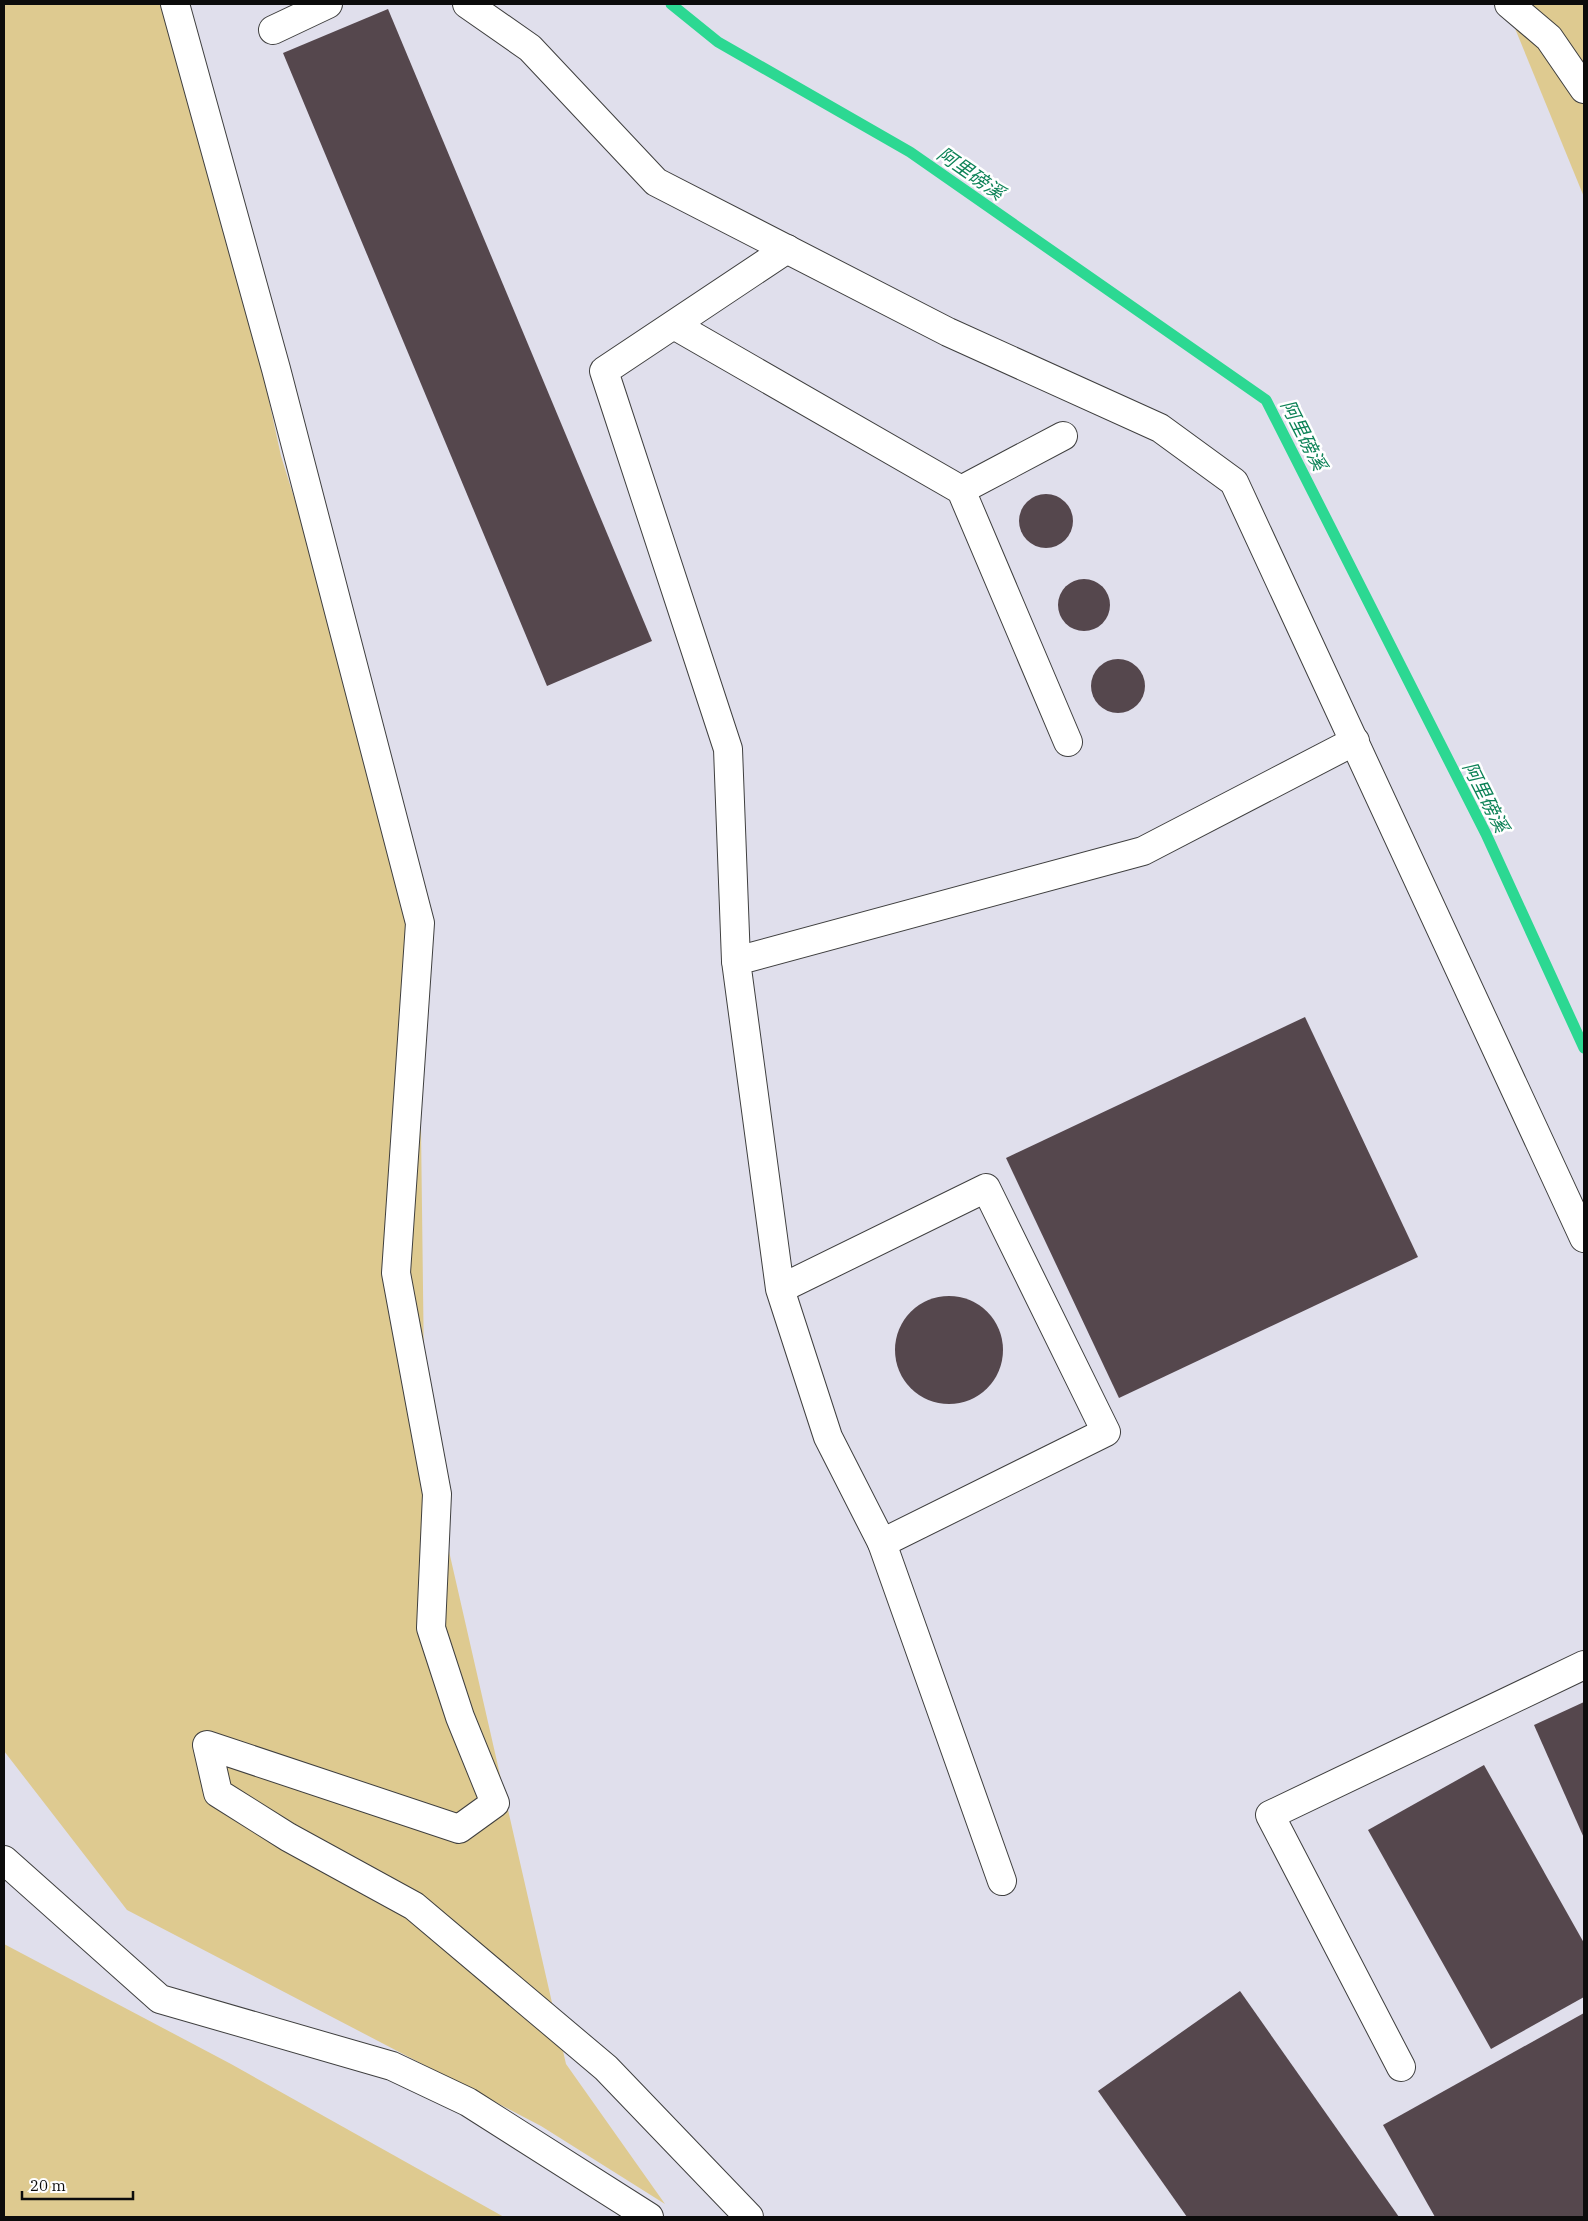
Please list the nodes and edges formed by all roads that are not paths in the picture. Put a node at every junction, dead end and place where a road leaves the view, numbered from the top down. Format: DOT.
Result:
graph roads {
  1 [pos="175,4"];
  2 [pos="328,4"];
  3 [pos="467,4"];
  4 [pos="1510,4"];
  5 [pos="273,30"];
  6 [pos="1584,89"];
  7 [pos="787,249"];
  8 [pos="674,325"];
  9 [pos="1063,436"];
  10 [pos="961,490"];
  11 [pos="1355,741"];
  12 [pos="1068,742"];
  13 [pos="736,961"];
  14 [pos="1584,1238"];
  15 [pos="780,1288"];
  16 [pos="882,1543"];
  17 [pos="1584,1665"];
  18 [pos="4,1860"];
  19 [pos="1002,1881"];
  20 [pos="1401,2067"];
  21 [pos="649,2217"];
  22 [pos="749,2217"];
  1 -- 22 [label="lane"];
  2 -- 5 [label="lane"];
  3 -- 7 [label="lane"];
  4 -- 6 [label="lane"];
  7 -- 8 [label="lane"];
  7 -- 11 [label="lane"];
  8 -- 10 [label="lane"];
  8 -- 13 [label="lane"];
  9 -- 10 [label="lane"];
  10 -- 12 [label="lane"];
  11 -- 13 [label="lane"];
  11 -- 14 [label="lane"];
  13 -- 15 [label="lane"];
  15 -- 16 [label="lane"];
  15 -- 16 [label="lane"];
  16 -- 19 [label="lane"];
  17 -- 20 [label="lane"];
  18 -- 21 [label="lane"];
}
